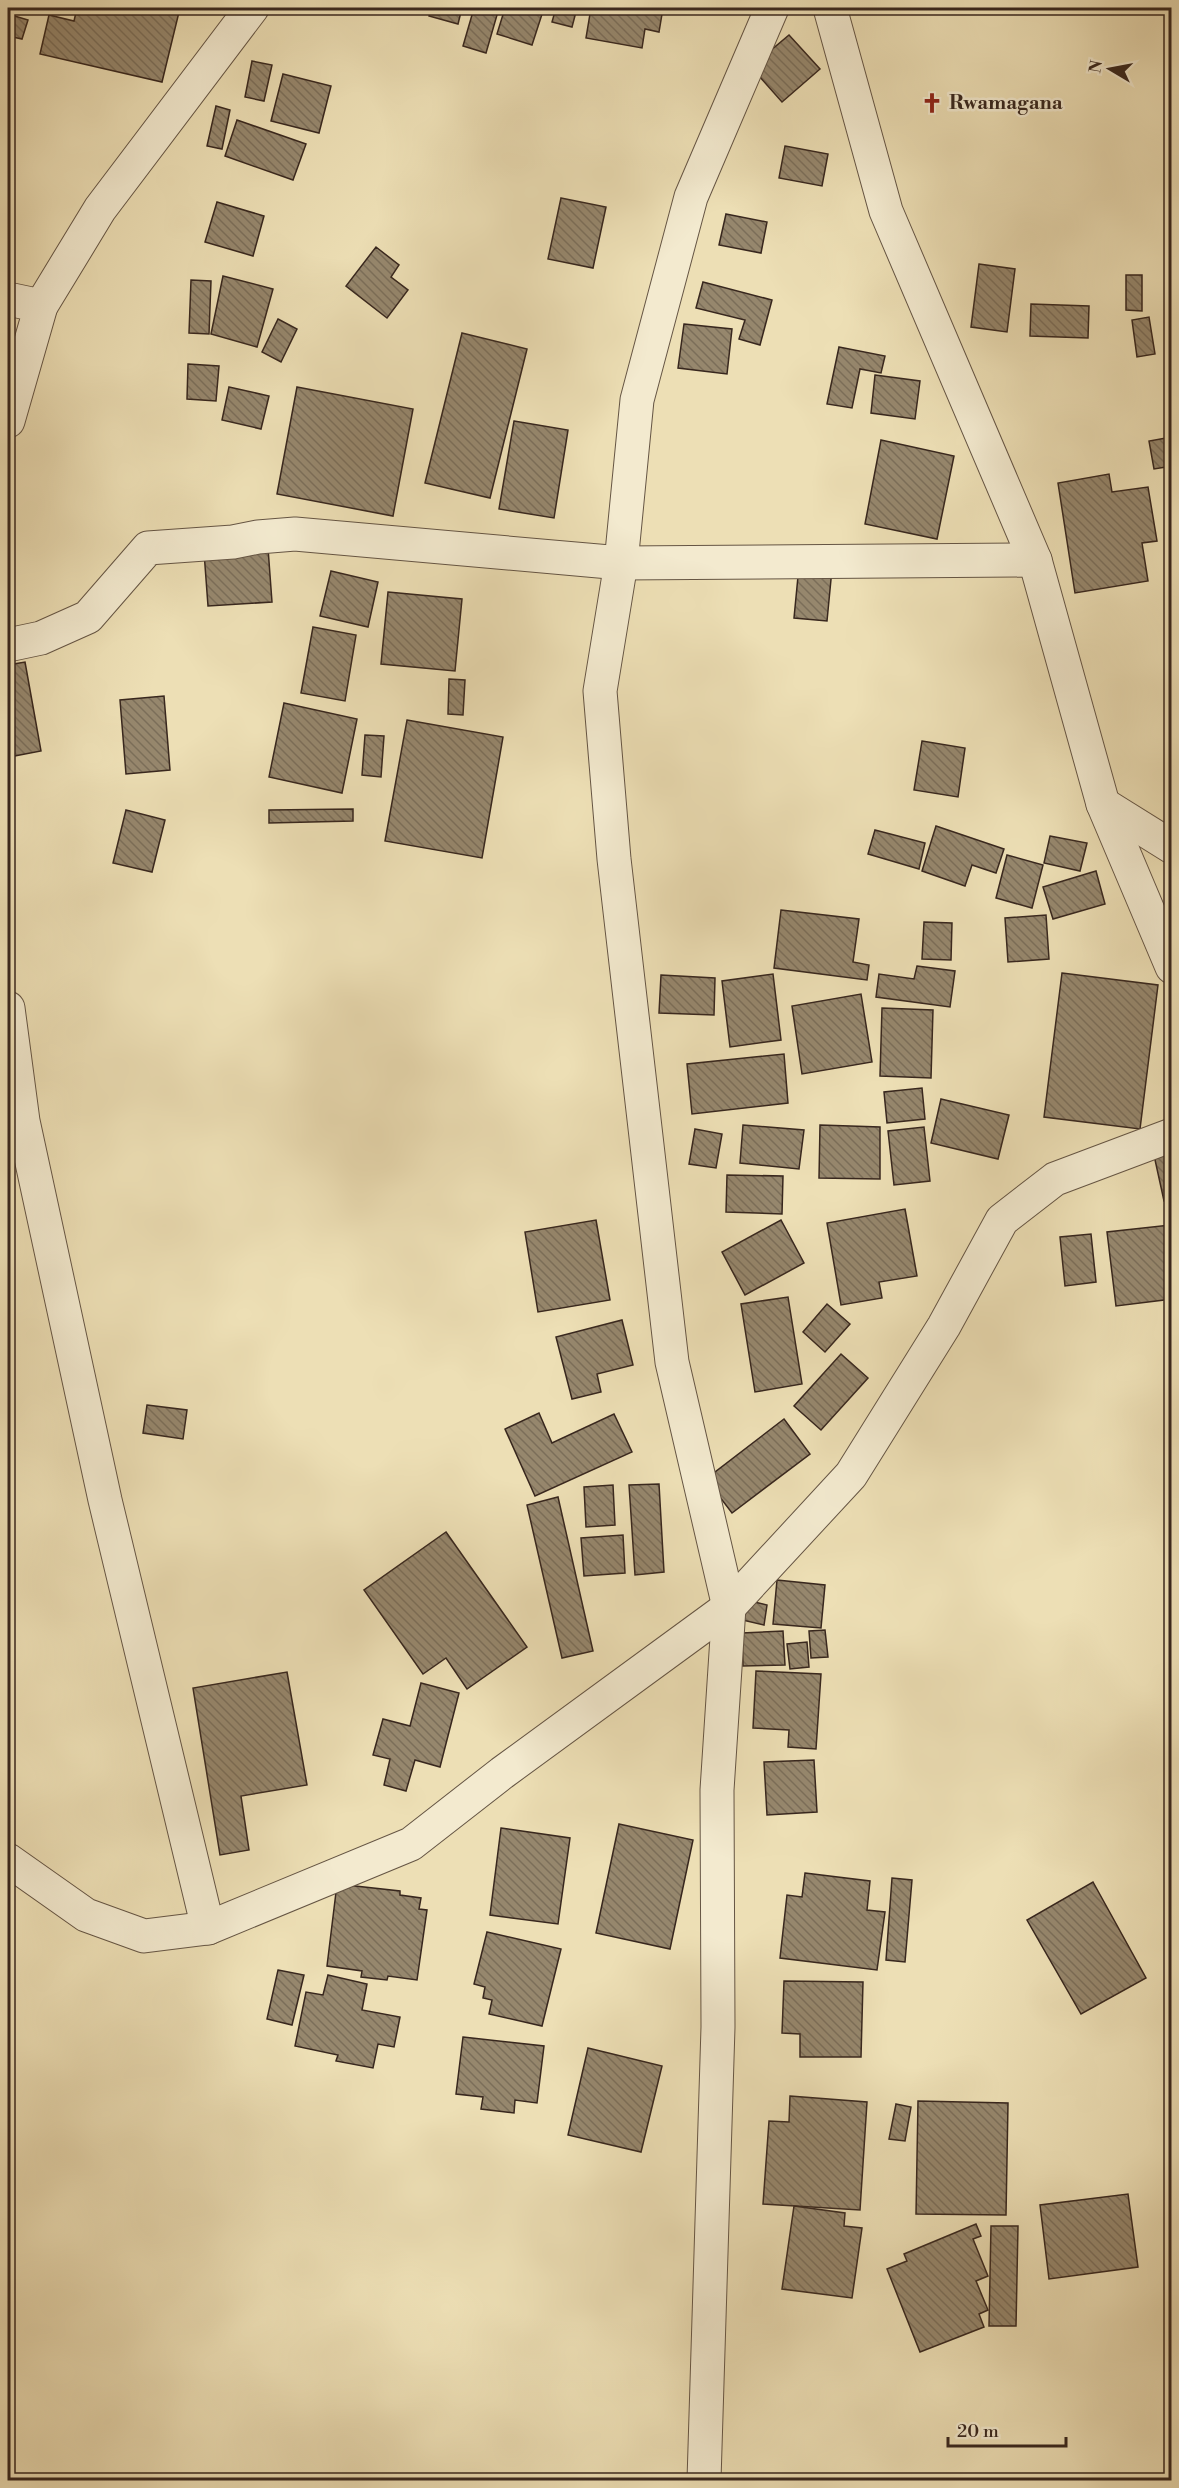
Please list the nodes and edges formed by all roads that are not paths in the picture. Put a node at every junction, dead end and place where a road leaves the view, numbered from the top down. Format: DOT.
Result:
graph roads {
  1 [pos="252,8"];
  2 [pos="772,8"];
  3 [pos="830,8"];
  4 [pos="8,299"];
  5 [pos="41,306"];
  6 [pos="8,421"];
  7 [pos="1035,560"];
  8 [pos="621,563"];
  9 [pos="8,645"];
  10 [pos="1104,804"];
  11 [pos="1172,847"];
  12 [pos="1172,967"];
  13 [pos="8,1008"];
  14 [pos="1172,1135"];
  15 [pos="729,1607"];
  16 [pos="8,1860"];
  17 [pos="208,1928"];
  18 [pos="704,2481"];
  1 -- 5 [label="street"];
  2 -- 8 [label="street"];
  3 -- 7 [label="street"];
  4 -- 5 [label="street"];
  5 -- 6 [label="street"];
  7 -- 8 [label="street"];
  7 -- 10 [label="street"];
  8 -- 9 [label="street"];
  8 -- 15 [label="street"];
  10 -- 11 [label="street"];
  10 -- 12 [label="street"];
  13 -- 17 [label="street"];
  14 -- 15 [label="street"];
  15 -- 17 [label="street"];
  15 -- 18 [label="street"];
  16 -- 17 [label="street"];
}
